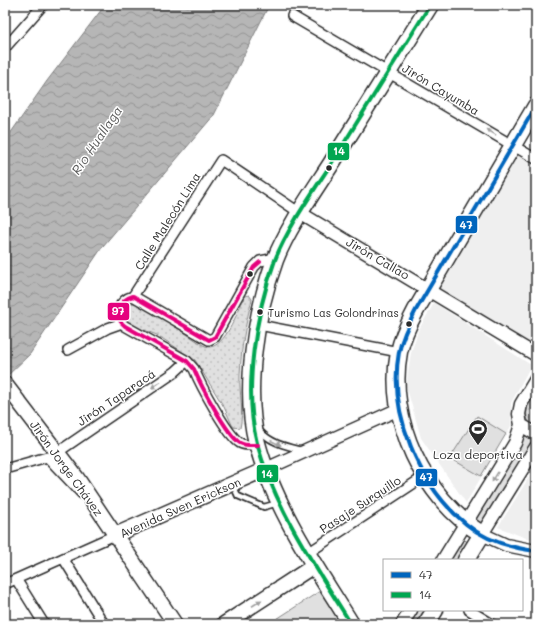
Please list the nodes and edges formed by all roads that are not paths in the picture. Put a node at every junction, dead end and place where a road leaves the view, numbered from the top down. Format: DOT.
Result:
graph roads {
  1 [pos="43,5"];
  2 [pos="430,5"];
  3 [pos="292,16"];
  4 [pos="5,48"];
  5 [pos="389,72"];
  6 [pos="536,106"];
  7 [pos="513,145"];
  8 [pos="536,159"];
  9 [pos="221,160"];
  10 [pos="300,213"];
  11 [pos="276,258"];
  12 [pos="428,288"];
  13 [pos="133,296"];
  14 [pos="122,324"];
  15 [pos="259,325"];
  16 [pos="68,350"];
  17 [pos="399,352"];
  18 [pos="536,354"];
  19 [pos="187,361"];
  20 [pos="536,379"];
  21 [pos="8,388"];
  22 [pos="399,409"];
  23 [pos="253,424"];
  24 [pos="521,425"];
  25 [pos="536,434"];
  26 [pos="258,445"];
  27 [pos="536,447"];
  28 [pos="305,451"];
  29 [pos="58,452"];
  30 [pos="5,469"];
  31 [pos="266,469"];
  32 [pos="426,476"];
  33 [pos="232,484"];
  34 [pos="281,502"];
  35 [pos="99,513"];
  36 [pos="466,524"];
  37 [pos="482,534"];
  38 [pos="115,535"];
  39 [pos="536,551"];
  40 [pos="62,558"];
  41 [pos="311,559"];
  42 [pos="444,559"];
  43 [pos="467,559"];
  44 [pos="16,579"];
  45 [pos="5,584"];
  46 [pos="410,611"];
  47 [pos="434,611"];
  48 [pos="471,611"];
  49 [pos="44,624"];
  50 [pos="104,624"];
  51 [pos="175,624"];
  52 [pos="224,624"];
  53 [pos="351,624"];
  54 [pos="402,624"];
  55 [pos="426,624"];
  56 [pos="492,624"];
  1 -- 4 [label="street"];
  2 -- 5 [label="highway"];
  3 -- 5 [label="street, Jirón Cayumba"];
  7 -- 5 [label="street, Jirón Cayumba, one-way"];
  5 -- 10 [label="highway"];
  6 -- 7 [label="highway"];
  7 -- 8 [label="street, Jirón Cayumba"];
  7 -- 12 [label="highway"];
  9 -- 10 [label="street, Jirón Callao"];
  9 -- 13 [label="street, Calle Malecón Lima"];
  10 -- 11 [label="highway"];
  10 -- 12 [label="street, Jirón Callao"];
  11 -- 13 [label="street"];
  11 -- 15 [label="highway"];
  12 -- 17 [label="highway"];
  12 -- 18 [label="street, Jirón Callao"];
  13 -- 14 [label="street, Calle Malecón Lima"];
  14 -- 16 [label="street"];
  14 -- 19 [label="street"];
  15 -- 17 [label="street"];
  15 -- 23 [label="highway"];
  17 -- 22 [label="highway"];
  19 -- 26 [label="street"];
  19 -- 29 [label="street, Jirón Taparacá, one-way"];
  20 -- 24 [label="street"];
  21 -- 29 [label="main road, Jirón Jorge Chávez"];
  22 -- 28 [label="street, Avenida Sven Erickson"];
  22 -- 32 [label="highway"];
  23 -- 26 [label="highway"];
  23 -- 28 [label="lane, one-way"];
  24 -- 25 [label="street"];
  24 -- 36 [label="street, one-way"];
  26 -- 31 [label="highway"];
  27 -- 37 [label="street"];
  28 -- 31 [label="street, Avenida Sven Erickson"];
  29 -- 35 [label="main road, Jirón Jorge Chávez"];
  30 -- 35 [label="street"];
  31 -- 33 [label="main road, Avenida Sven Erickson"];
  31 -- 34 [label="highway"];
  32 -- 36 [label="highway"];
  32 -- 41 [label="street, Pasaje Surquillo"];
  33 -- 34 [label="lane"];
  33 -- 38 [label="main road, Avenida Sven Erickson"];
  34 -- 41 [label="highway"];
  35 -- 38 [label="main road, Jirón Jorge Chávez"];
  36 -- 37 [label="highway"];
  36 -- 42 [label="street"];
  37 -- 39 [label="street"];
  37 -- 43 [label="highway"];
  38 -- 40 [label="street, Avenida Sven Erickson"];
  38 -- 51 [label="main road, Jirón Jorge Chávez"];
  40 -- 44 [label="street, Avenida Sven Erickson"];
  40 -- 50 [label="street"];
  52 -- 41 [label="main road, one-way"];
  41 -- 53 [label="highway"];
  44 -- 45 [label="street, Avenida Sven Erickson"];
  44 -- 49 [label="street"];
  46 -- 54 [label="street"];
  47 -- 55 [label="highway"];
  48 -- 56 [label="street"];
}
